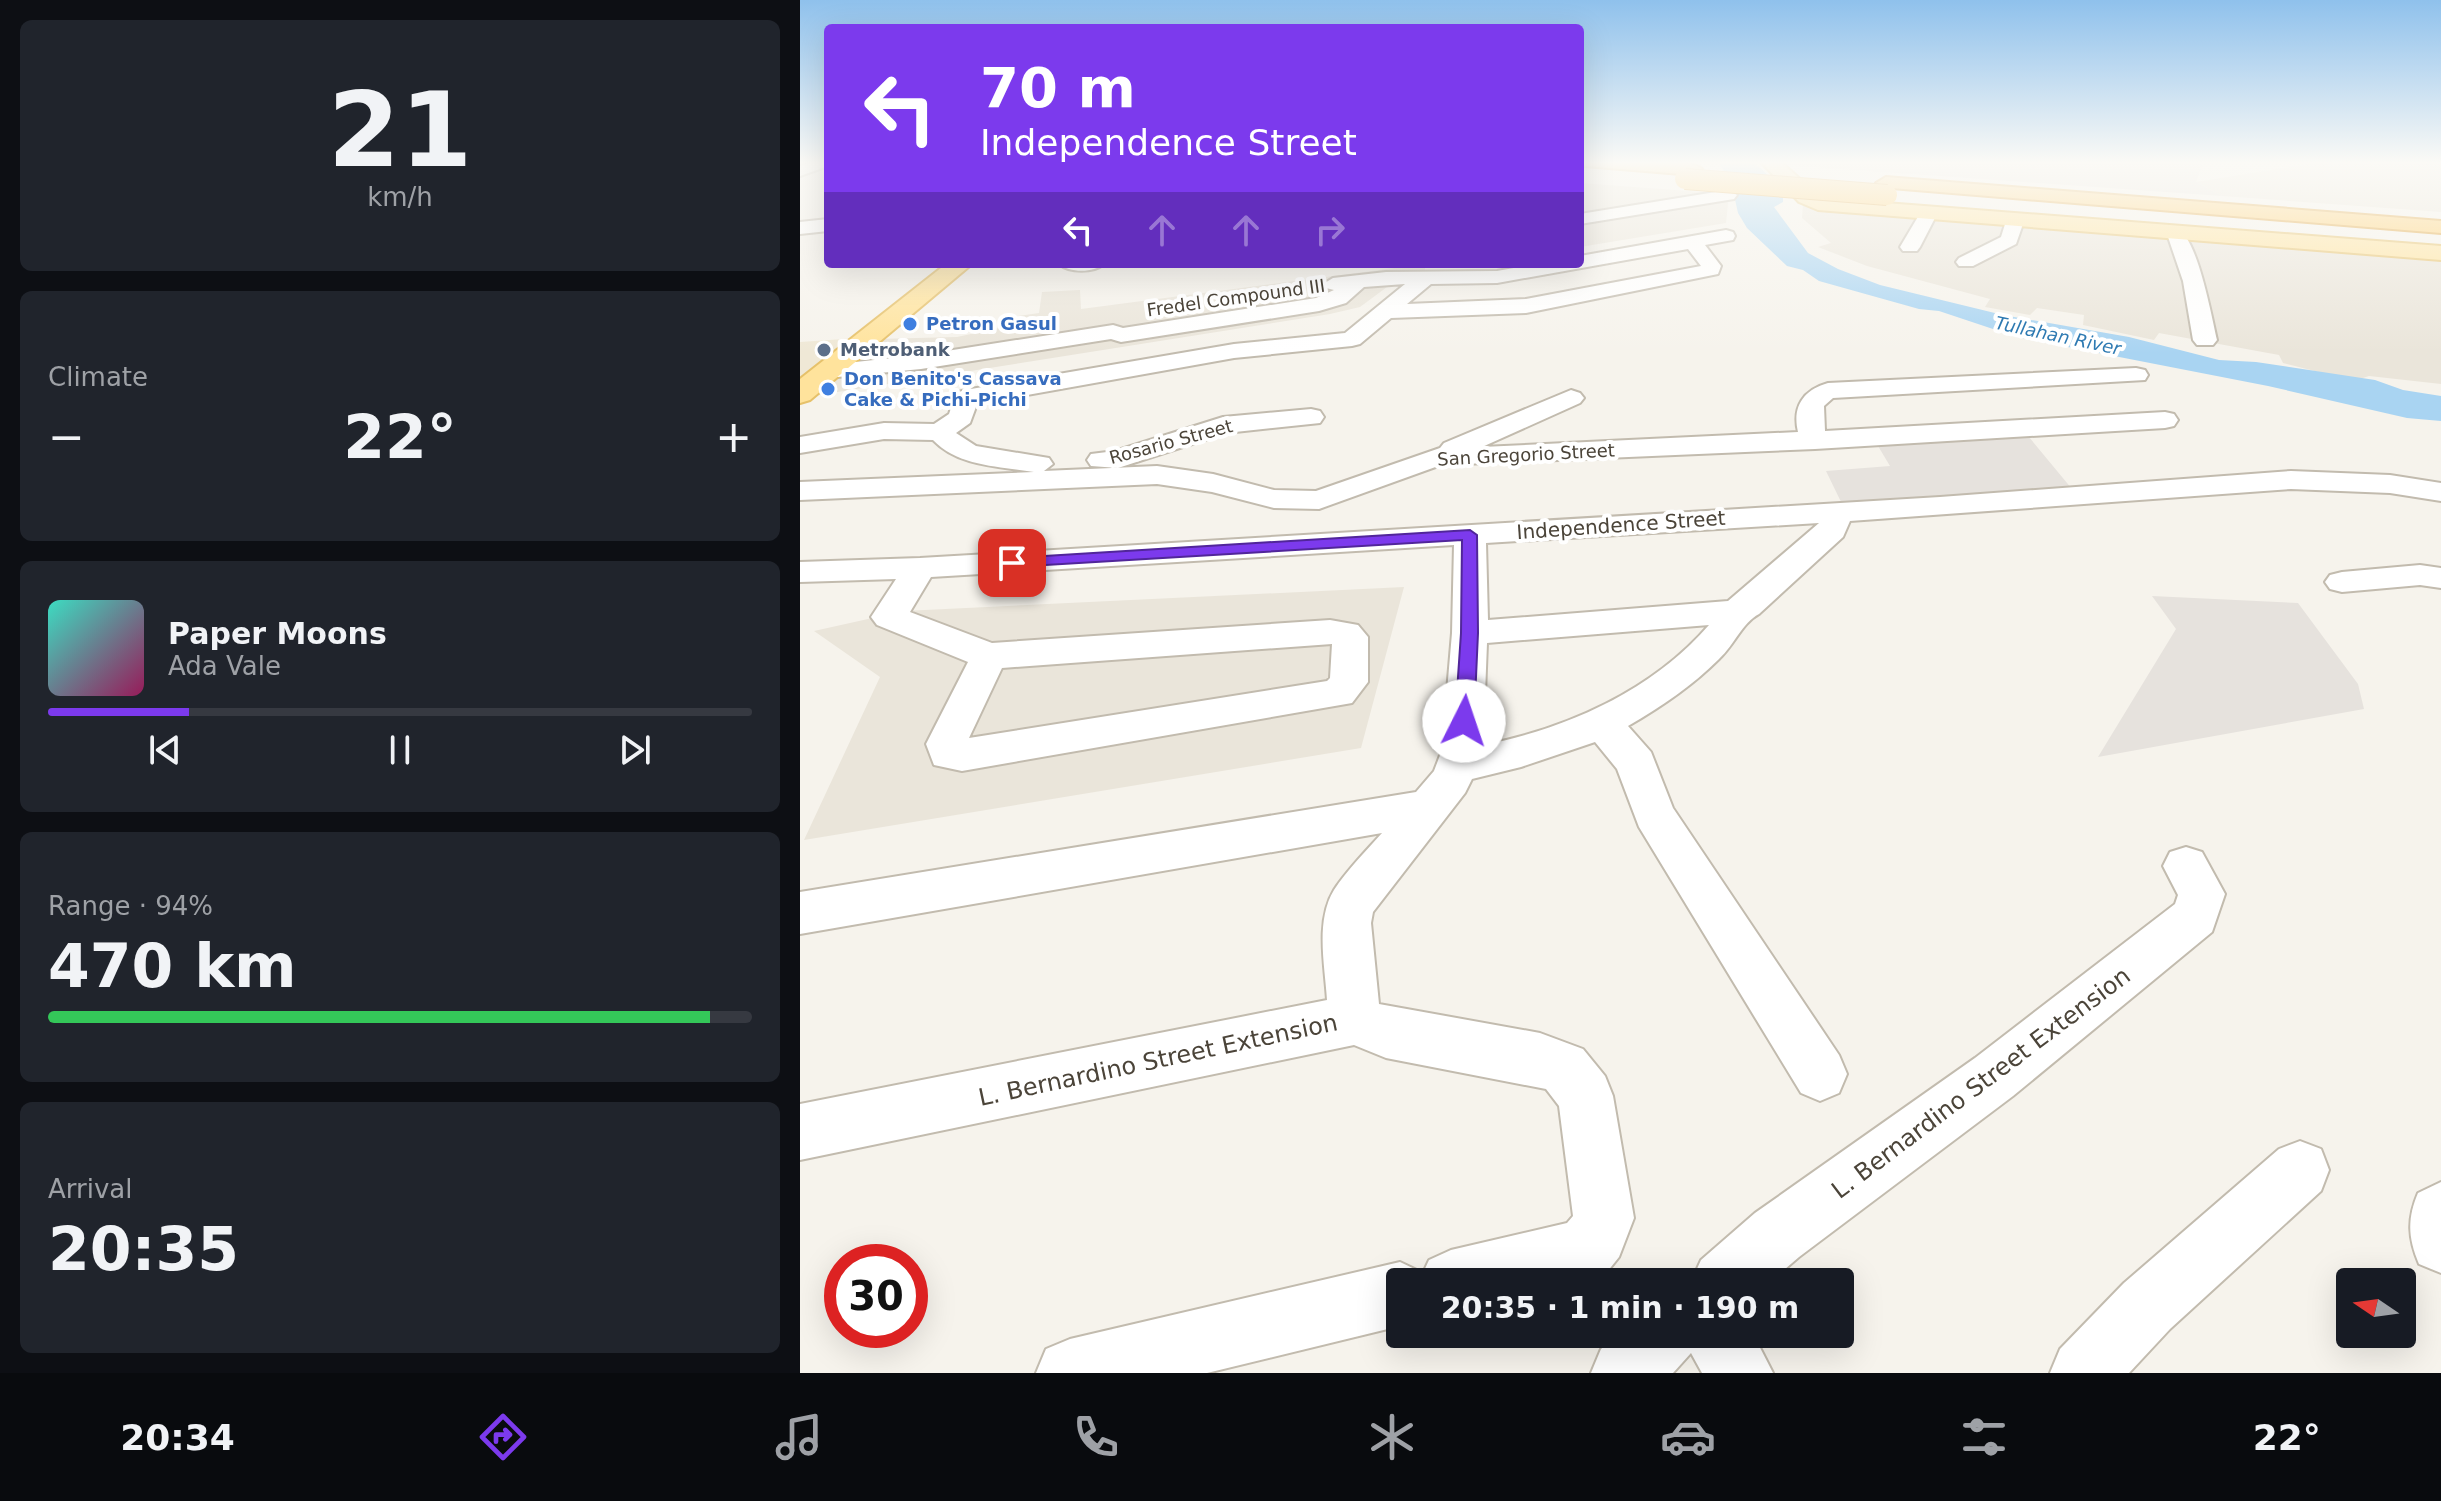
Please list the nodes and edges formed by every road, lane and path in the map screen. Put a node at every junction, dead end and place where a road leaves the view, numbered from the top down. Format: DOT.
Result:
graph roads {
  1 [pos="824,225"];
  2 [pos="1922,225"];
  3 [pos="2014,225"];
  4 [pos="2065,225"];
  5 [pos="2295,225"];
  6 [pos="2409,225"];
  7 [pos="800,228"];
  8 [pos="2441,228"];
  9 [pos="2176,234"];
  10 [pos="1726,236"];
  11 [pos="2441,238"];
  12 [pos="1693,242"];
  13 [pos="1910,247"];
  14 [pos="2441,253"];
  15 [pos="1584,261"];
  16 [pos="1966,262"];
  17 [pos="955,268"];
  18 [pos="1546,268"];
  19 [pos="1425,278"];
  20 [pos="1388,311"];
  21 [pos="2205,340"];
  22 [pos="827,371"];
  23 [pos="2136,375"];
  24 [pos="800,394"];
  25 [pos="1571,398"];
  26 [pos="1311,417"];
  27 [pos="2165,420"];
  28 [pos="940,432"];
  29 [pos="1815,441"];
  30 [pos="800,445"];
  31 [pos="1437,457"];
  32 [pos="800,491"];
  33 [pos="2441,492"];
  34 [pos="1833,512"];
  35 [pos="1470,535"];
  36 [pos="920,568"];
  37 [pos="800,572"];
  38 [pos="2441,578"];
  39 [pos="2342,582"];
  40 [pos="1729,622"];
  41 [pos="1470,633"];
  42 [pos="989,656"];
  43 [pos="1603,724"];
  44 [pos="1457,766"];
  45 [pos="1425,808"];
  46 [pos="2186,866"];
  47 [pos="800,913"];
  48 [pos="1354,1020"];
  49 [pos="1820,1074"];
  50 [pos="800,1132"];
  51 [pos="2300,1170"];
  52 [pos="2441,1212"];
  53 [pos="2441,1242"];
  54 [pos="1510,1268"];
  55 [pos="1739,1268"];
  56 [pos="1386,1297"];
  57 [pos="1651,1348"];
  58 [pos="1724,1348"];
  59 [pos="1070,1373"];
  60 [pos="1625,1373"];
  61 [pos="1739,1373"];
  62 [pos="2084,1373"];
  1 -- 7 [label="street"];
  2 -- 13 [label="street"];
  3 -- 16 [label="street"];
  4 -- 9 [label="main road"];
  5 -- 11 [label="highway"];
  6 -- 8 [label="highway"];
  9 -- 14 [label="main road"];
  9 -- 21 [label="street"];
  10 -- 12 [label="street"];
  12 -- 15 [label="street"];
  12 -- 20 [label="street"];
  17 -- 22 [label="main road"];
  18 -- 19 [label="street"];
  19 -- 20 [label="street"];
  19 -- 22 [label="street, Fredel Compound III"];
  20 -- 28 [label="street"];
  22 -- 24 [label="main road"];
  23 -- 29 [label="street"];
  25 -- 31 [label="street"];
  26 -- 28 [label="street, Rosario Street"];
  27 -- 29 [label="street, San Gregorio Street"];
  28 -- 30 [label="street"];
  29 -- 31 [label="street, San Gregorio Street"];
  31 -- 32 [label="street, San Gregorio Street"];
  33 -- 34 [label="street, Independence Street"];
  34 -- 35 [label="street, Independence Street"];
  34 -- 41 [label="street"];
  35 -- 36 [label="street, Independence Street"];
  35 -- 41 [label="street"];
  36 -- 37 [label="street, Independence Street"];
  36 -- 42 [label="street"];
  38 -- 39 [label="street"];
  40 -- 43 [label="street"];
  41 -- 44 [label="street"];
  42 -- 42 [label="street"];
  43 -- 44 [label="street"];
  43 -- 49 [label="street"];
  44 -- 45 [label="street"];
  45 -- 47 [label="street"];
  45 -- 48 [label="street"];
  46 -- 55 [label="street, L. Bernardino Street Extension"];
  48 -- 50 [label="street, L. Bernardino Street Extension"];
  48 -- 54 [label="street, L. Bernardino Street Extension"];
  51 -- 62 [label="street"];
  52 -- 53 [label="street"];
  56 -- 59 [label="street"];
  57 -- 60 [label="street"];
  58 -- 61 [label="street"];
}
